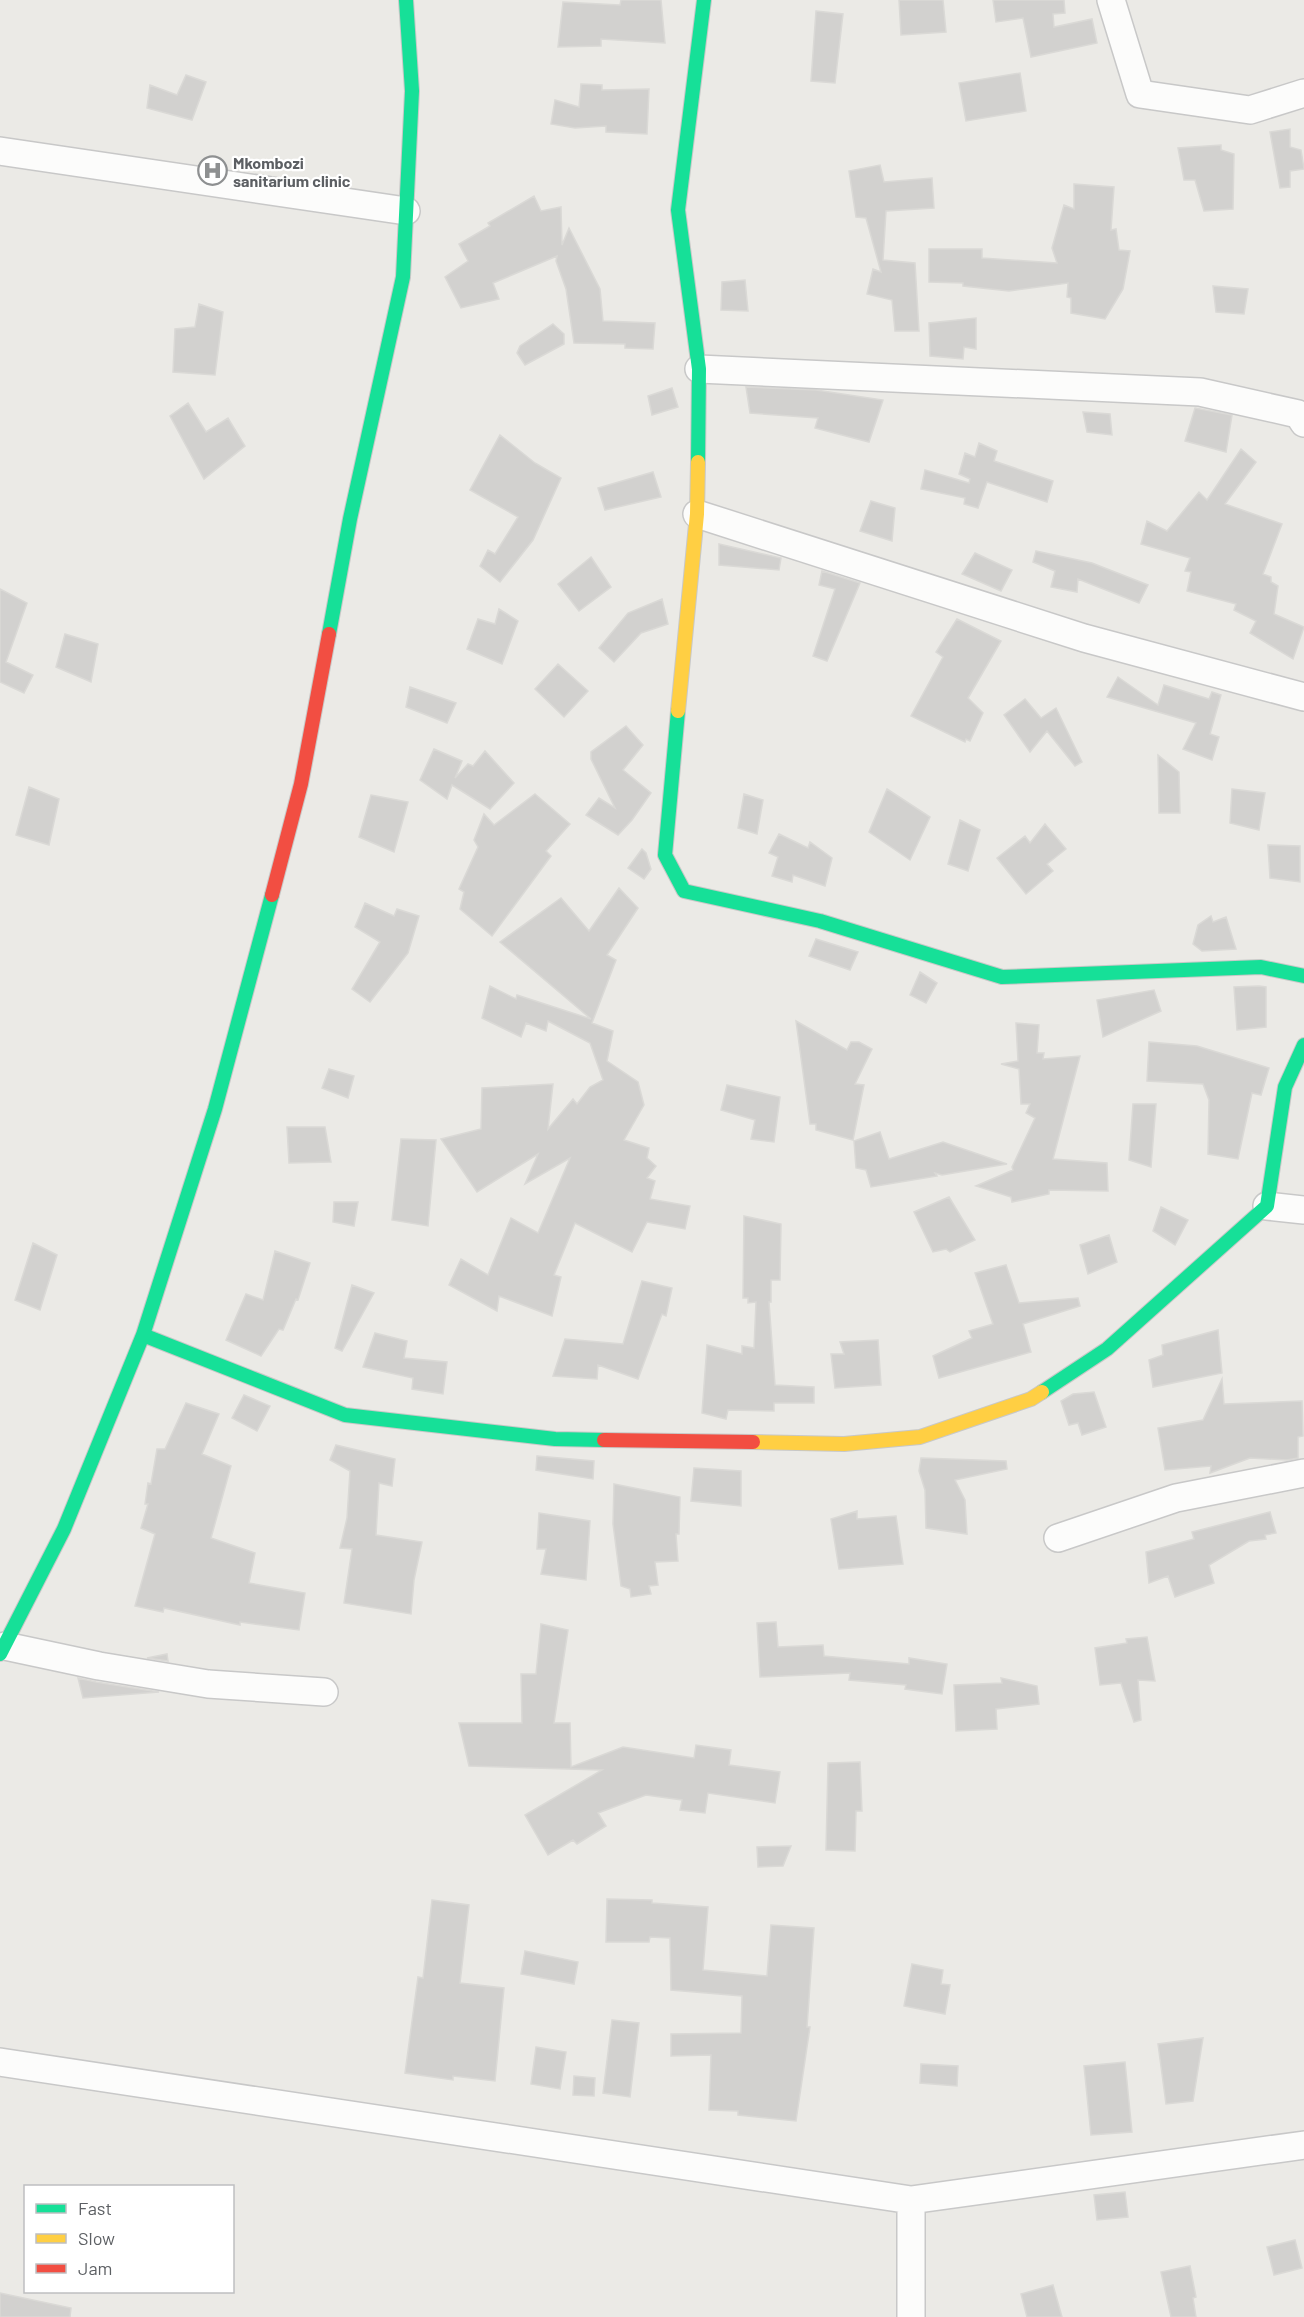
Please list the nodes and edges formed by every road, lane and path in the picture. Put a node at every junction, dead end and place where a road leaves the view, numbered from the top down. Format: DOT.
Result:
graph roads {
  1 [pos="406,0"];
  2 [pos="705,0"];
  3 [pos="1111,0"];
  4 [pos="1304,93"];
  5 [pos="0,151"];
  6 [pos="406,211"];
  7 [pos="699,369"];
  8 [pos="1304,423"];
  9 [pos="697,514"];
  10 [pos="1304,697"];
  11 [pos="1304,976"];
  12 [pos="1304,1046"];
  13 [pos="1267,1206"];
  14 [pos="1304,1210"];
  15 [pos="143,1335"];
  16 [pos="1304,1473"];
  17 [pos="1058,1539"];
  18 [pos="3,1650"];
  19 [pos="324,1692"];
  20 [pos="0,2062"];
  21 [pos="1304,2145"];
  22 [pos="911,2200"];
  23 [pos="911,2317"];
  1 -- 6 [label="main road"];
  2 -- 7 [label="main road"];
  3 -- 4 [label="street"];
  5 -- 6 [label="street"];
  6 -- 15 [label="main road"];
  7 -- 8 [label="street"];
  7 -- 9 [label="main road"];
  9 -- 10 [label="street"];
  9 -- 11 [label="main road"];
  12 -- 13 [label="main road"];
  13 -- 14 [label="street"];
  13 -- 15 [label="main road"];
  15 -- 18 [label="main road"];
  16 -- 17 [label="street"];
  18 -- 19 [label="street"];
  20 -- 22 [label="street"];
  21 -- 22 [label="street"];
  22 -- 23 [label="street"];
}
